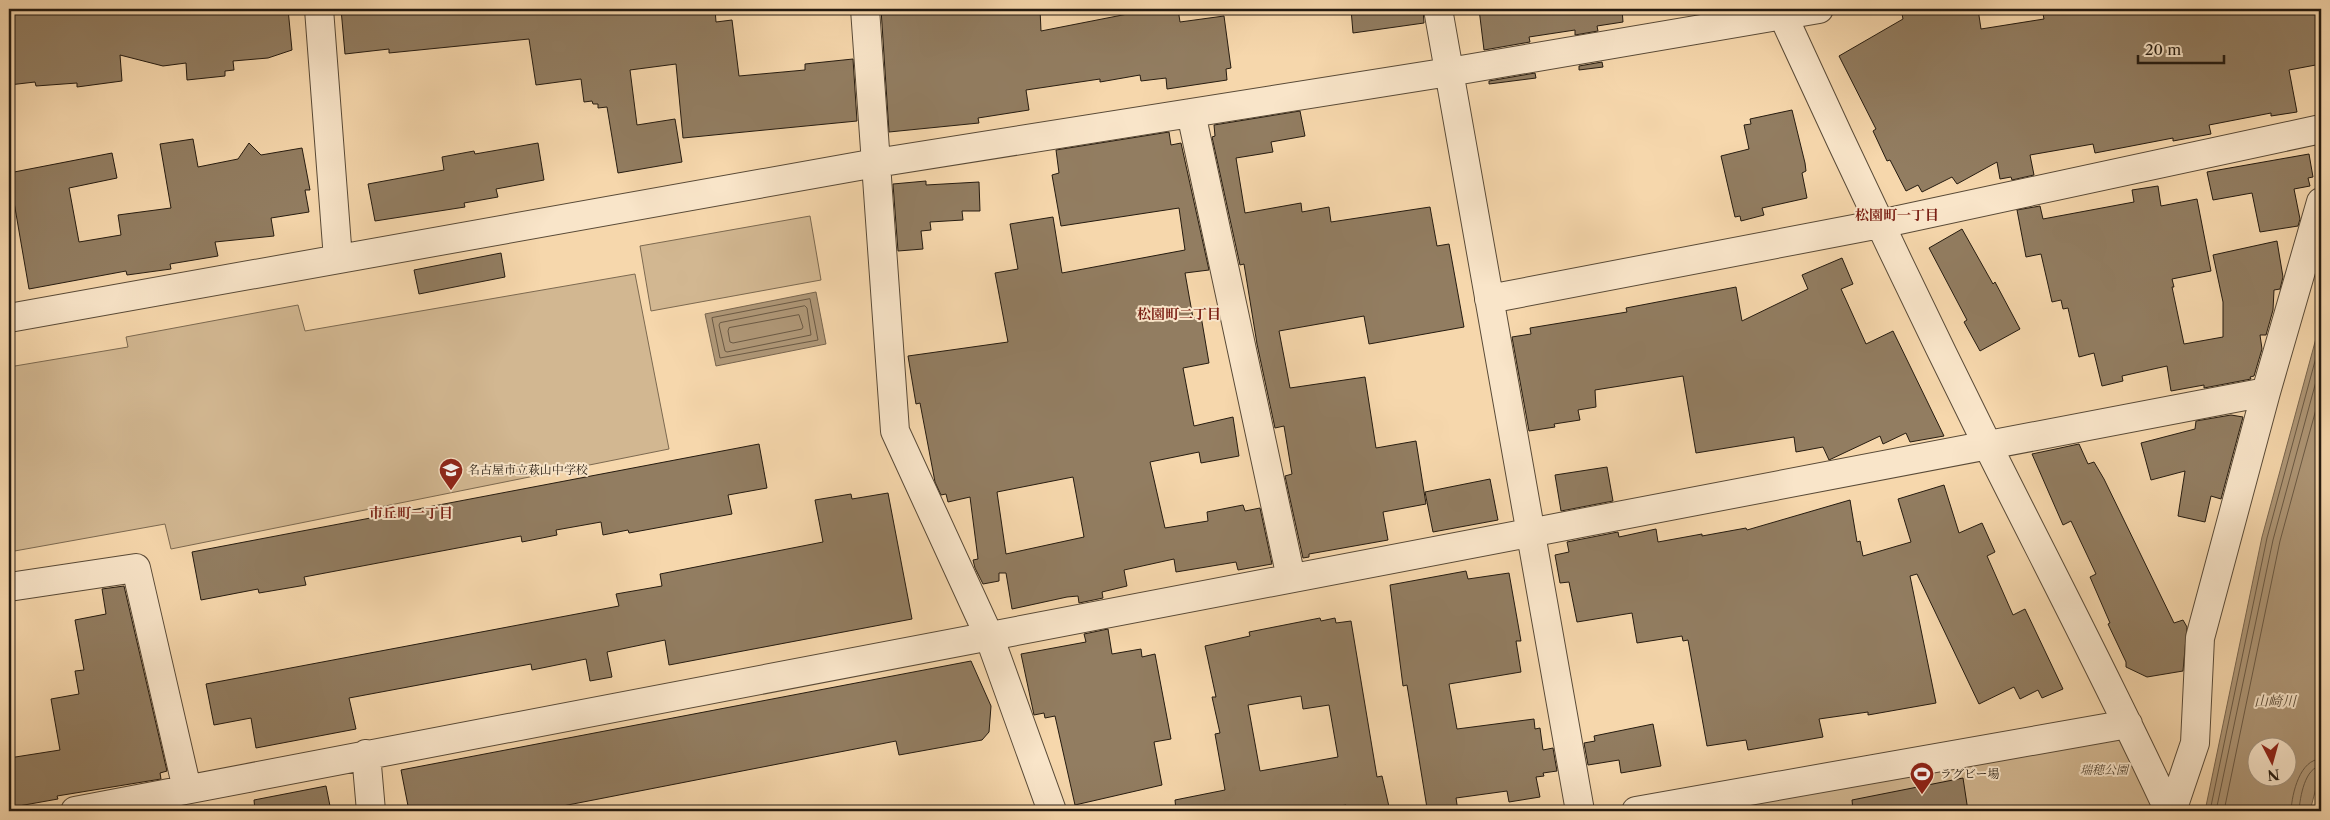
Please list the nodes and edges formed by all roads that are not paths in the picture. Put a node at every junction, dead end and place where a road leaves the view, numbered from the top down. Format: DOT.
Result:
graph roads {
  1 [pos="319,9"];
  2 [pos="865,9"];
  3 [pos="1438,9"];
  4 [pos="1819,9"];
  5 [pos="1781,11"];
  6 [pos="1449,72"];
  7 [pos="1191,113"];
  8 [pos="2321,129"];
  9 [pos="876,163"];
  10 [pos="2321,202"];
  11 [pos="1880,224"];
  12 [pos="338,259"];
  13 [pos="1489,300"];
  14 [pos="9,318"];
  15 [pos="2266,392"];
  16 [pos="1988,445"];
  17 [pos="1530,532"];
  18 [pos="1291,578"];
  19 [pos="9,587"];
  20 [pos="989,636"];
  21 [pos="2128,724"];
  22 [pos="366,754"];
  23 [pos="188,789"];
  24 [pos="75,811"];
  25 [pos="371,811"];
  26 [pos="1052,811"];
  27 [pos="1580,811"];
  28 [pos="1636,811"];
  29 [pos="2171,811"];
  1 -- 12 [label="street"];
  2 -- 9 [label="street"];
  3 -- 6 [label="street"];
  4 -- 5 [label="street"];
  5 -- 6 [label="street"];
  5 -- 11 [label="street"];
  6 -- 7 [label="street"];
  6 -- 13 [label="street"];
  7 -- 9 [label="street"];
  7 -- 18 [label="street"];
  8 -- 11 [label="street"];
  9 -- 12 [label="street"];
  9 -- 20 [label="street"];
  10 -- 15 [label="street"];
  11 -- 13 [label="street"];
  11 -- 16 [label="street"];
  12 -- 14 [label="street"];
  13 -- 17 [label="street"];
  15 -- 16 [label="street"];
  15 -- 29 [label="street"];
  16 -- 17 [label="street"];
  16 -- 21 [label="street"];
  17 -- 18 [label="street"];
  17 -- 27 [label="street"];
  18 -- 20 [label="street"];
  19 -- 23 [label="street"];
  20 -- 22 [label="street"];
  20 -- 26 [label="street"];
  21 -- 28 [label="street"];
  21 -- 29 [label="street"];
  22 -- 23 [label="street"];
  22 -- 25 [label="street"];
  23 -- 24 [label="street"];
}
